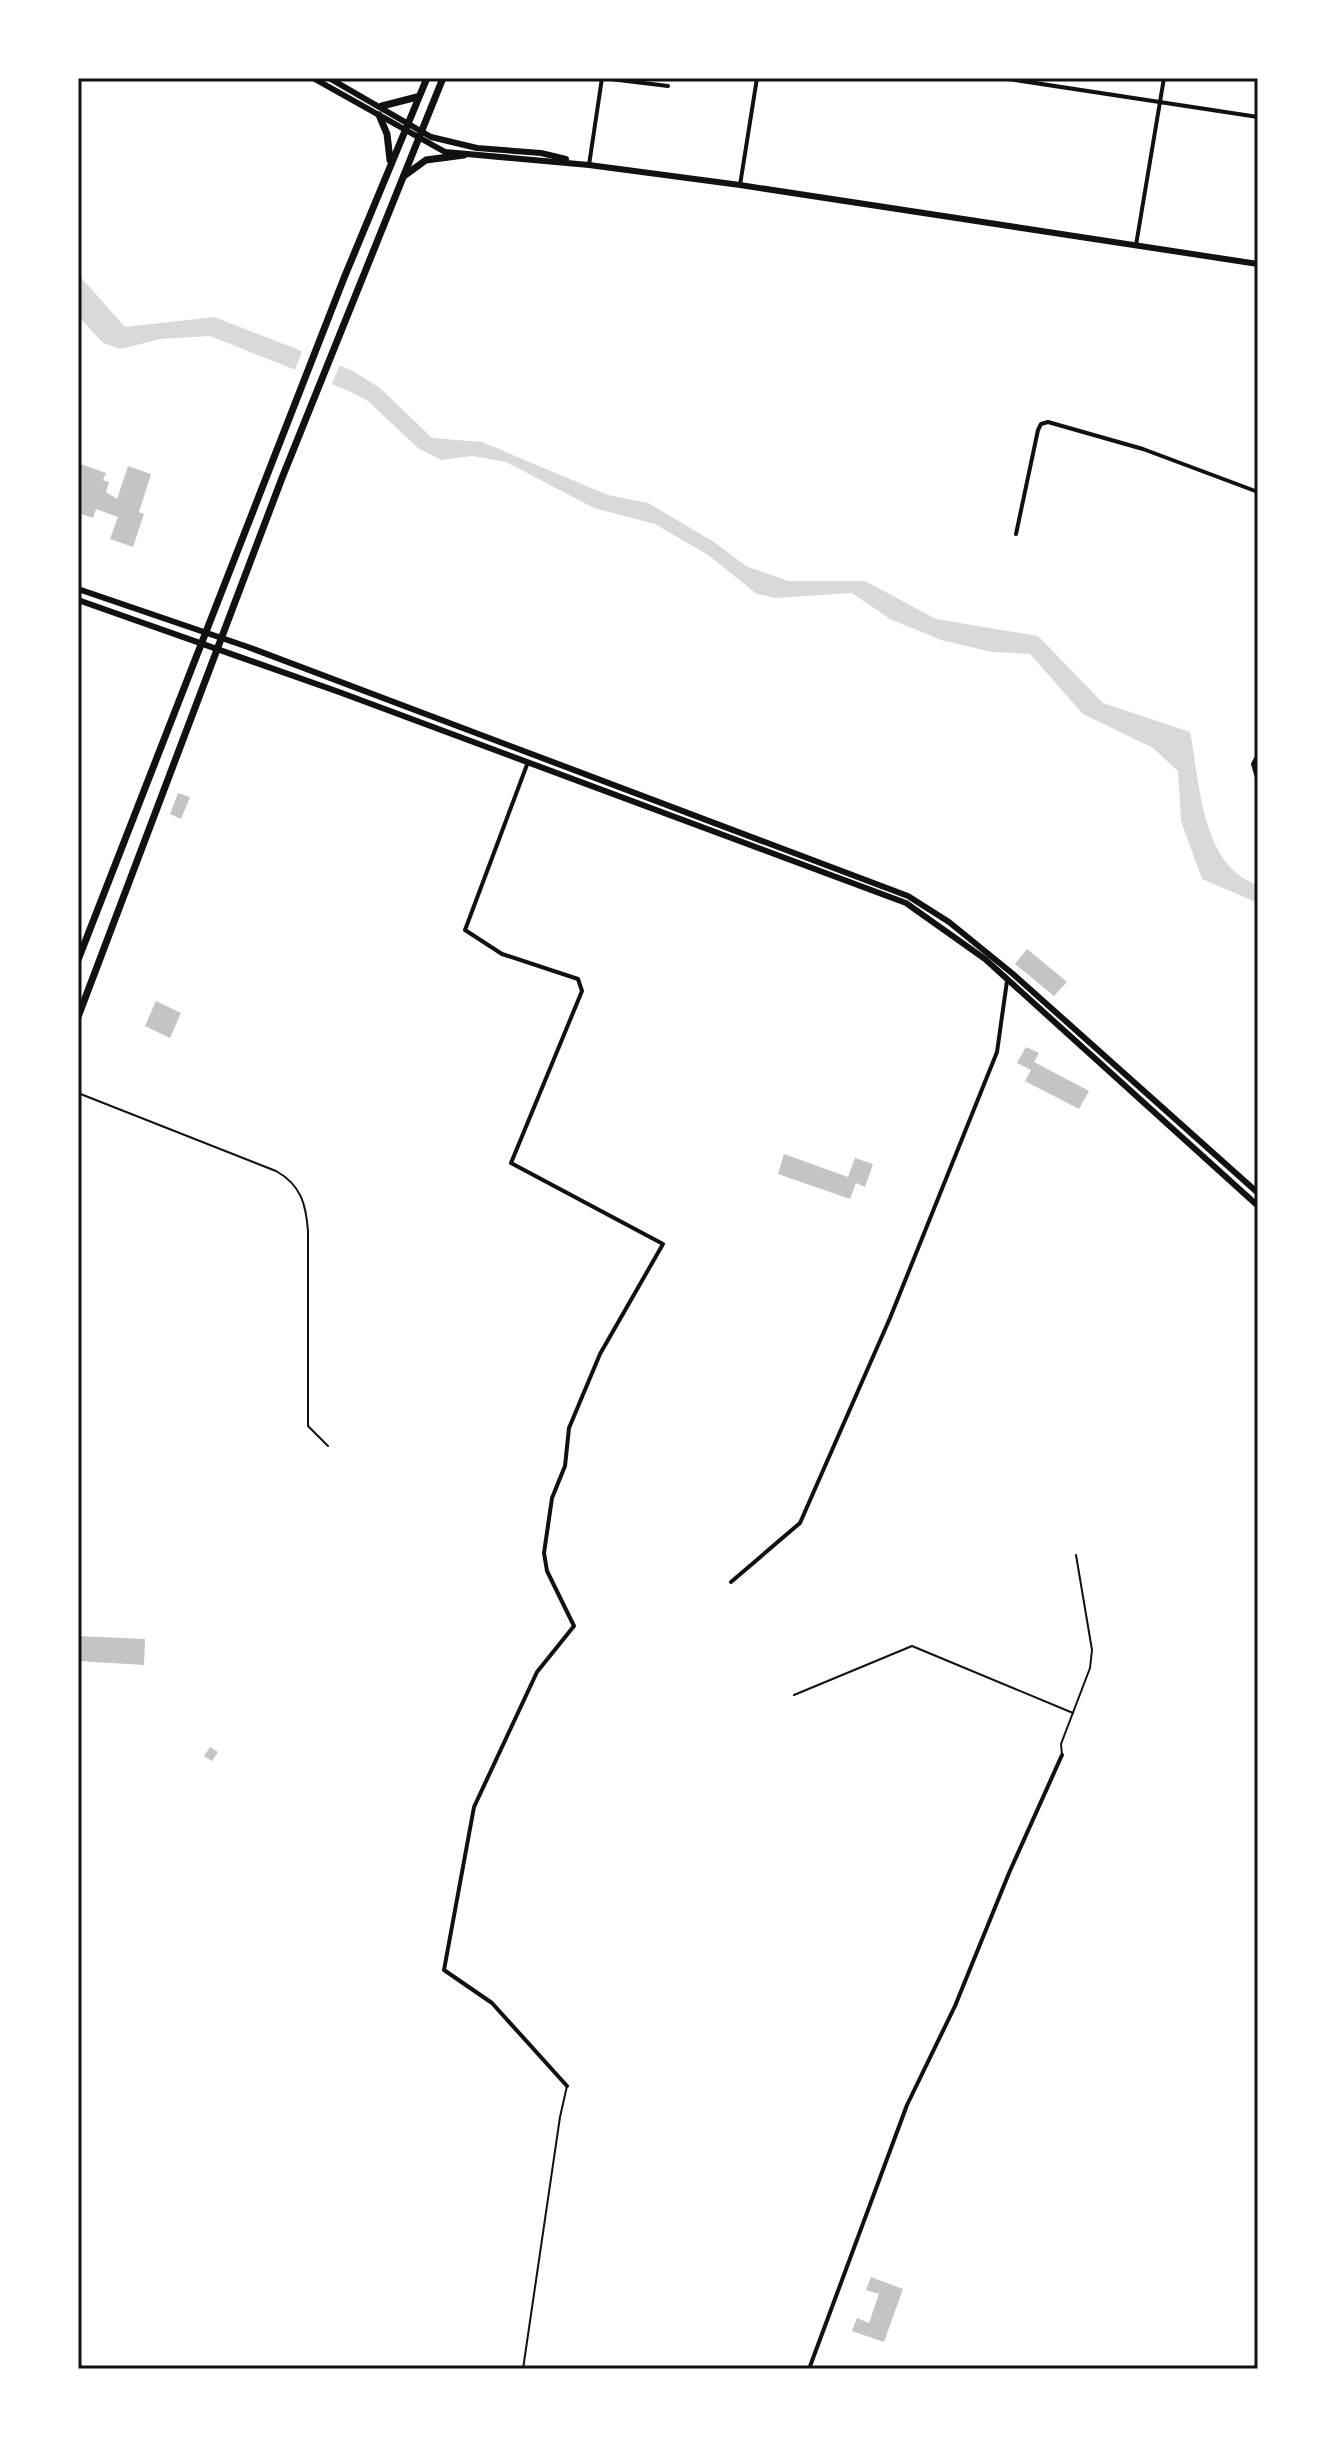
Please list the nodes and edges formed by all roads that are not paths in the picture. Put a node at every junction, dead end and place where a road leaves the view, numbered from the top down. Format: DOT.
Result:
graph roads {
  1 [pos="313,78"];
  2 [pos="329,78"];
  3 [pos="427,78"];
  4 [pos="443,78"];
  5 [pos="602,78"];
  6 [pos="757,78"];
  7 [pos="1002,78"];
  8 [pos="1164,78"];
  9 [pos="668,86"];
  10 [pos="417,97"];
  11 [pos="1160,104"];
  12 [pos="382,106"];
  13 [pos="379,115"];
  14 [pos="1258,117"];
  15 [pos="406,127"];
  16 [pos="418,135"];
  17 [pos="464,155"];
  18 [pos="589,165"];
  19 [pos="390,166"];
  20 [pos="400,181"];
  21 [pos="740,185"];
  22 [pos="1136,245"];
  23 [pos="1258,264"];
  24 [pos="1258,492"];
  25 [pos="1016,534"];
  26 [pos="78,589"];
  27 [pos="78,600"];
  28 [pos="206,633"];
  29 [pos="222,639"];
  30 [pos="201,644"];
  31 [pos="218,651"];
  32 [pos="1258,755"];
  33 [pos="528,762"];
  34 [pos="1258,781"];
  35 [pos="78,960"];
  36 [pos="1010,976"];
  37 [pos="78,1017"];
  38 [pos="78,1093"];
  39 [pos="1258,1193"];
  40 [pos="1258,1206"];
  41 [pos="328,1446"];
  42 [pos="1076,1555"];
  43 [pos="731,1582"];
  44 [pos="794,1695"];
  45 [pos="1073,1713"];
  46 [pos="1062,1755"];
  47 [pos="567,2086"];
  48 [pos="523,2369"];
  49 [pos="809,2369"];
  1 -- 13 [label="main road"];
  2 -- 12 [label="main road"];
  3 -- 10 [label="main road"];
  4 -- 16 [label="main road"];
  5 -- 9 [label="street"];
  5 -- 18 [label="street"];
  6 -- 21 [label="street"];
  7 -- 11 [label="street"];
  8 -- 11 [label="street"];
  10 -- 12 [label="main road"];
  10 -- 15 [label="main road"];
  11 -- 14 [label="street"];
  11 -- 22 [label="street"];
  12 -- 15 [label="main road"];
  13 -- 15 [label="main road"];
  13 -- 19 [label="main road"];
  15 -- 16 [label="main road"];
  15 -- 19 [label="main road"];
  16 -- 17 [label="main road"];
  16 -- 18 [label="main road"];
  16 -- 20 [label="main road"];
  17 -- 18 [label="main road"];
  17 -- 20 [label="main road"];
  18 -- 21 [label="main road"];
  19 -- 28 [label="main road"];
  20 -- 29 [label="main road"];
  21 -- 22 [label="main road"];
  22 -- 23 [label="main road"];
  24 -- 25 [label="street"];
  26 -- 28 [label="main road"];
  27 -- 30 [label="main road"];
  28 -- 29 [label="main road"];
  28 -- 30 [label="main road"];
  29 -- 31 [label="main road"];
  29 -- 36 [label="main road"];
  30 -- 31 [label="main road"];
  30 -- 35 [label="main road"];
  31 -- 33 [label="main road"];
  31 -- 37 [label="main road"];
  32 -- 34 [label="street"];
  33 -- 36 [label="main road"];
  33 -- 47 [label="street"];
  36 -- 39 [label="main road"];
  36 -- 40 [label="main road"];
  36 -- 43 [label="street"];
  38 -- 41 [label="lane"];
  42 -- 45 [label="lane"];
  44 -- 45 [label="lane"];
  45 -- 46 [label="lane"];
  46 -- 49 [label="street"];
  47 -- 48 [label="lane"];
}
